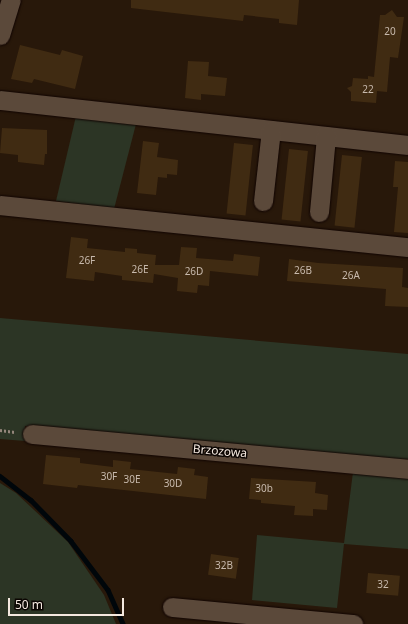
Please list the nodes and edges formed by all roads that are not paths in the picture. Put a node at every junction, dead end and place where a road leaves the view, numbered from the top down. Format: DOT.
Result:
graph roads {
  1 [pos="11,0"];
  2 [pos="0,35"];
  3 [pos="0,100"];
  4 [pos="271,130"];
  5 [pos="326,136"];
  6 [pos="408,145"];
  7 [pos="262,201"];
  8 [pos="0,205"];
  9 [pos="319,212"];
  10 [pos="408,247"];
  11 [pos="32,434"];
  12 [pos="408,469"];
  13 [pos="172,607"];
  14 [pos="353,624"];
  1 -- 2 [label="street"];
  3 -- 4 [label="street"];
  4 -- 5 [label="street"];
  4 -- 7 [label="street"];
  5 -- 6 [label="street"];
  5 -- 9 [label="street"];
  8 -- 10 [label="street"];
  11 -- 12 [label="street, Brzozowa"];
  13 -- 14 [label="street"];
}
